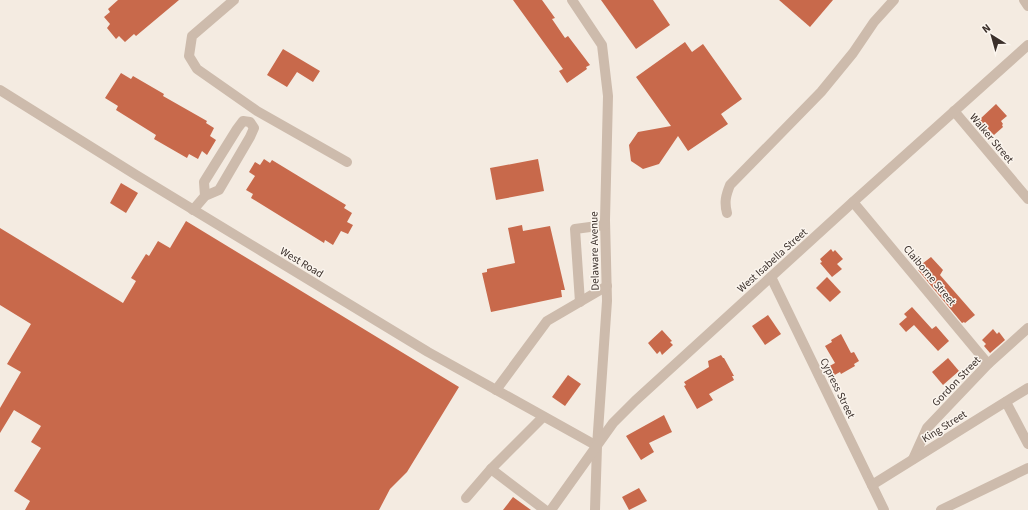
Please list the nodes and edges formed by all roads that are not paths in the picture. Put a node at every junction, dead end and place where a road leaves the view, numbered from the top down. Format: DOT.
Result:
graph roads {
  1 [pos="234,0"];
  2 [pos="572,0"];
  3 [pos="894,0"];
  4 [pos="1024,0"];
  5 [pos="1028,6"];
  6 [pos="1028,45"];
  7 [pos="0,90"];
  8 [pos="257,111"];
  9 [pos="954,111"];
  10 [pos="250,122"];
  11 [pos="347,162"];
  12 [pos="205,196"];
  13 [pos="1028,199"];
  14 [pos="853,202"];
  15 [pos="194,210"];
  16 [pos="727,213"];
  17 [pos="605,225"];
  18 [pos="771,277"];
  19 [pos="606,286"];
  20 [pos="580,302"];
  21 [pos="1028,328"];
  22 [pos="988,364"];
  23 [pos="1028,388"];
  24 [pos="496,390"];
  25 [pos="1006,402"];
  26 [pos="543,417"];
  27 [pos="1028,444"];
  28 [pos="597,446"];
  29 [pos="913,460"];
  30 [pos="1028,468"];
  31 [pos="491,469"];
  32 [pos="872,485"];
  33 [pos="466,498"];
  34 [pos="545,510"];
  35 [pos="551,510"];
  36 [pos="595,510"];
  37 [pos="884,510"];
  38 [pos="941,510"];
  1 -- 8 [label="street"];
  2 -- 17 [label="street, Delaware Avenue"];
  3 -- 16 [label="street"];
  4 -- 5 [label="street"];
  6 -- 9 [label="street, West Isabella Street"];
  7 -- 15 [label="street, West Road"];
  8 -- 10 [label="street"];
  8 -- 11 [label="street"];
  9 -- 13 [label="street, Walker Street"];
  9 -- 14 [label="street, West Isabella Street"];
  10 -- 12 [label="street"];
  10 -- 12 [label="street"];
  12 -- 15 [label="street"];
  14 -- 18 [label="street, West Isabella Street"];
  14 -- 22 [label="street, Claiborne Street"];
  15 -- 24 [label="street, West Road"];
  17 -- 19 [label="street, Delaware Avenue"];
  17 -- 20 [label="street"];
  18 -- 28 [label="street, West Isabella Street"];
  18 -- 32 [label="street, Cypress Street"];
  19 -- 20 [label="street"];
  19 -- 28 [label="street, Delaware Avenue"];
  20 -- 24 [label="street"];
  21 -- 22 [label="street, Gordon Street"];
  22 -- 29 [label="street, Gordon Street"];
  23 -- 25 [label="street, King Street"];
  24 -- 26 [label="street, West Road"];
  25 -- 27 [label="street"];
  25 -- 29 [label="street, King Street"];
  26 -- 28 [label="street, West Road"];
  26 -- 31 [label="street"];
  28 -- 35 [label="street, West Isabella Street"];
  28 -- 36 [label="street, Delaware Avenue"];
  29 -- 32 [label="street, King Street"];
  30 -- 38 [label="street"];
  31 -- 33 [label="street"];
  31 -- 34 [label="street"];
  32 -- 37 [label="street, Cypress Street"];
}
